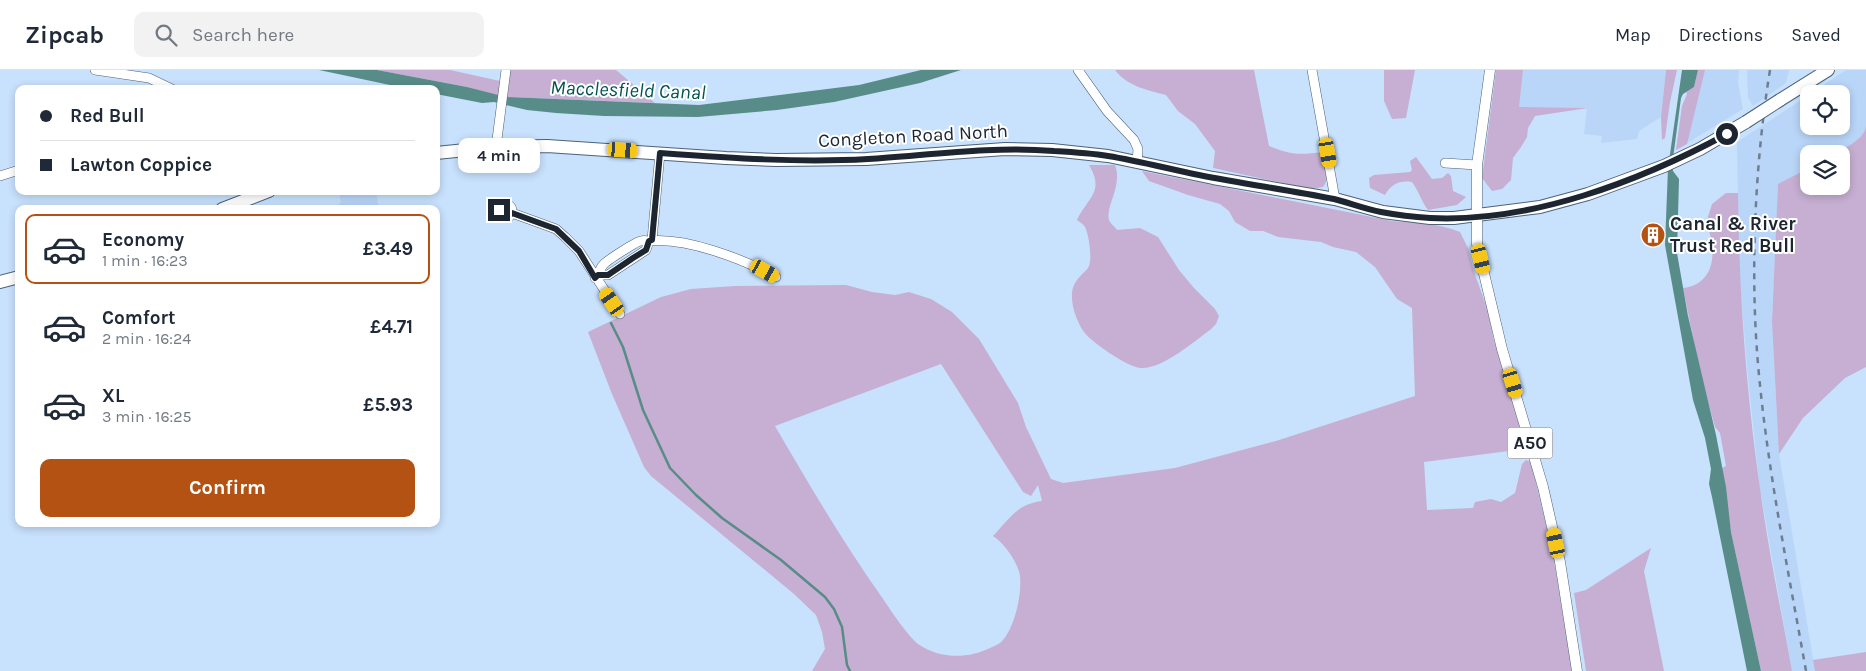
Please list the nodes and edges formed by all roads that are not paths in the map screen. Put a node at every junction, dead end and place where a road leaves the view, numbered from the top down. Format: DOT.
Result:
graph roads {
  1 [pos="95,70"];
  2 [pos="506,70"];
  3 [pos="1078,70"];
  4 [pos="1312,70"];
  5 [pos="1490,70"];
  6 [pos="1828,70"];
  7 [pos="164,85"];
  8 [pos="496,146"];
  9 [pos="440,153"];
  10 [pos="660,153"];
  11 [pos="1138,163"];
  12 [pos="1445,163"];
  13 [pos="1477,165"];
  14 [pos="15,171"];
  15 [pos="0,176"];
  16 [pos="259,195"];
  17 [pos="1335,200"];
  18 [pos="233,205"];
  19 [pos="512,213"];
  20 [pos="1476,216"];
  21 [pos="651,240"];
  22 [pos="597,276"];
  23 [pos="776,277"];
  24 [pos="15,278"];
  25 [pos="0,282"];
  26 [pos="620,314"];
  27 [pos="1577,671"];
  1 -- 7 [label="street"];
  2 -- 8 [label="street"];
  3 -- 11 [label="street"];
  4 -- 17 [label="street"];
  5 -- 13 [label="main road, A50"];
  6 -- 20 [label="highway, Congleton Road North, bridge"];
  8 -- 9 [label="highway, Congleton Road North"];
  8 -- 10 [label="highway, Congleton Road North"];
  10 -- 11 [label="highway, Congleton Road North"];
  10 -- 21 [label="street"];
  11 -- 17 [label="highway, Congleton Road North"];
  12 -- 13 [label="street"];
  13 -- 20 [label="main road, A50"];
  14 -- 15 [label="street"];
  16 -- 18 [label="highway"];
  17 -- 20 [label="highway, Congleton Road North"];
  19 -- 22 [label="street"];
  20 -- 27 [label="main road, A50"];
  21 -- 22 [label="street"];
  21 -- 23 [label="street"];
  22 -- 26 [label="street"];
  24 -- 25 [label="highway"];
}
